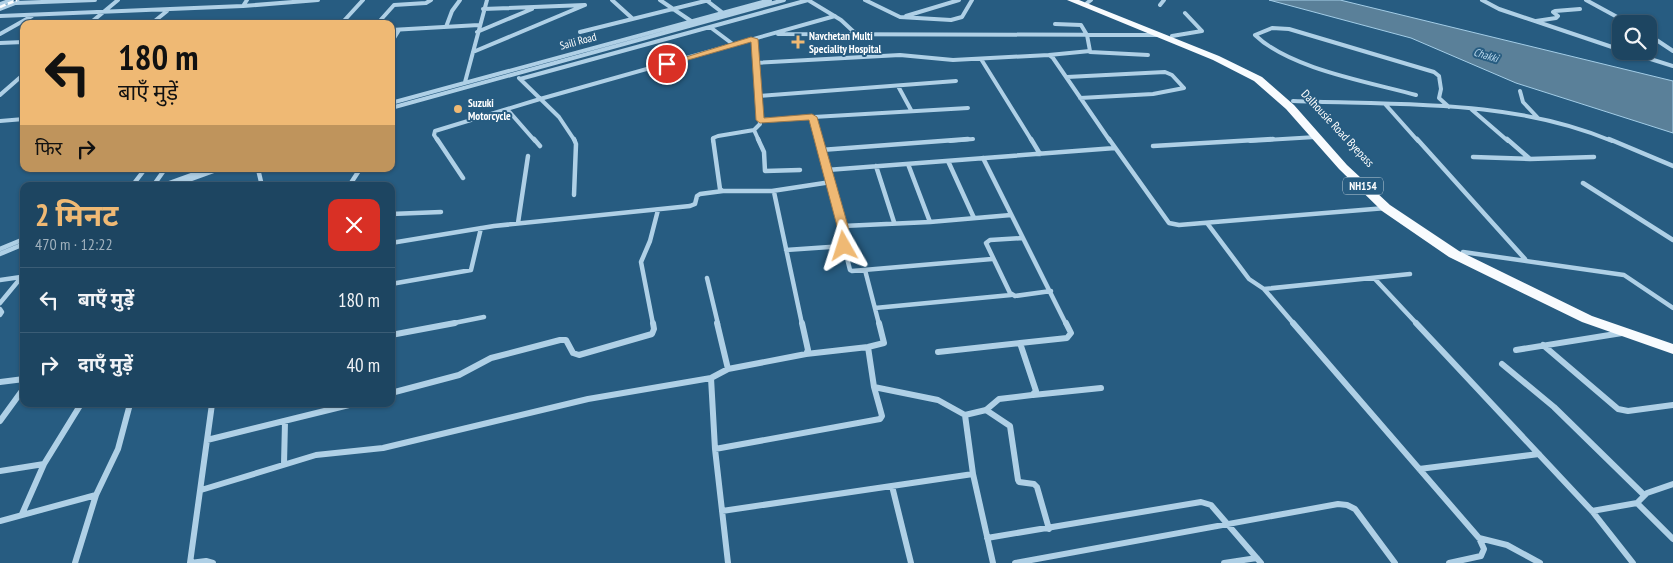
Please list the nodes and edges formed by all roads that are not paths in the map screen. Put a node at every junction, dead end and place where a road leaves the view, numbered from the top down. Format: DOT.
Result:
graph roads {
  1 [pos="11,0"];
  2 [pos="24,0"];
  3 [pos="95,0"];
  4 [pos="118,0"];
  5 [pos="247,0"];
  6 [pos="318,0"];
  7 [pos="363,0"];
  8 [pos="432,0"];
  9 [pos="460,0"];
  10 [pos="487,0"];
  11 [pos="612,0"];
  12 [pos="660,0"];
  13 [pos="707,0"];
  14 [pos="770,0"];
  15 [pos="784,0"];
  16 [pos="808,0"];
  17 [pos="865,0"];
  18 [pos="959,0"];
  19 [pos="972,0"];
  20 [pos="1071,0"];
  21 [pos="1164,0"];
  22 [pos="1482,0"];
  23 [pos="1586,0"];
  24 [pos="1086,1"];
  25 [pos="0,3"];
  26 [pos="16,3"];
  27 [pos="1160,5"];
  28 [pos="243,6"];
  29 [pos="536,7"];
  30 [pos="0,9"];
  31 [pos="483,9"];
  32 [pos="673,9"];
  33 [pos="1580,9"];
  34 [pos="168,10"];
  35 [pos="104,12"];
  36 [pos="723,13"];
  37 [pos="1185,13"];
  38 [pos="35,15"];
  39 [pos="1614,15"];
  40 [pos="0,16"];
  41 [pos="834,16"];
  42 [pos="900,17"];
  43 [pos="701,18"];
  44 [pos="633,19"];
  45 [pos="26,20"];
  46 [pos="94,20"];
  47 [pos="156,20"];
  48 [pos="345,20"];
  49 [pos="381,20"];
  50 [pos="691,21"];
  51 [pos="1535,21"];
  52 [pos="705,22"];
  53 [pos="20,23"];
  54 [pos="1055,24"];
  55 [pos="479,25"];
  56 [pos="446,27"];
  57 [pos="12,28"];
  58 [pos="20,28"];
  59 [pos="710,28"];
  60 [pos="395,30"];
  61 [pos="399,30"];
  62 [pos="477,32"];
  63 [pos="580,32"];
  64 [pos="855,33"];
  65 [pos="0,34"];
  66 [pos="769,34"];
  67 [pos="1087,35"];
  68 [pos="1160,35"];
  69 [pos="395,36"];
  70 [pos="1172,36"];
  71 [pos="754,39"];
  72 [pos="1657,40"];
  73 [pos="20,42"];
  74 [pos="0,43"];
  75 [pos="734,45"];
  76 [pos="1612,47"];
  77 [pos="1673,51"];
  78 [pos="473,52"];
  79 [pos="1090,52"];
  80 [pos="1049,55"];
  81 [pos="1148,55"];
  82 [pos="981,59"];
  83 [pos="1654,60"];
  84 [pos="755,64"];
  85 [pos="1673,66"];
  86 [pos="512,72"];
  87 [pos="1067,77"];
  88 [pos="20,78"];
  89 [pos="520,79"];
  90 [pos="956,81"];
  91 [pos="465,82"];
  92 [pos="898,86"];
  93 [pos="1520,91"];
  94 [pos="0,95"];
  95 [pos="1416,95"];
  96 [pos="758,96"];
  97 [pos="1080,98"];
  98 [pos="540,99"];
  99 [pos="1293,100"];
  100 [pos="1385,104"];
  101 [pos="395,105"];
  102 [pos="1449,107"];
  103 [pos="968,108"];
  104 [pos="1470,108"];
  105 [pos="507,109"];
  106 [pos="910,110"];
  107 [pos="812,117"];
  108 [pos="1538,118"];
  109 [pos="20,119"];
  110 [pos="760,120"];
  111 [pos="0,121"];
  112 [pos="754,130"];
  113 [pos="1316,137"];
  114 [pos="973,139"];
  115 [pos="540,146"];
  116 [pos="1153,146"];
  117 [pos="1115,148"];
  118 [pos="821,150"];
  119 [pos="1040,154"];
  120 [pos="528,156"];
  121 [pos="1473,157"];
  122 [pos="1594,157"];
  123 [pos="983,158"];
  124 [pos="1530,159"];
  125 [pos="948,161"];
  126 [pos="908,164"];
  127 [pos="876,166"];
  128 [pos="1673,166"];
  129 [pos="800,170"];
  130 [pos="827,170"];
  131 [pos="143,172"];
  132 [pos="200,172"];
  133 [pos="211,172"];
  134 [pos="463,178"];
  135 [pos="135,182"];
  136 [pos="171,182"];
  137 [pos="183,182"];
  138 [pos="830,182"];
  139 [pos="1583,183"];
  140 [pos="772,190"];
  141 [pos="723,191"];
  142 [pos="574,195"];
  143 [pos="1386,208"];
  144 [pos="658,210"];
  145 [pos="441,212"];
  146 [pos="395,214"];
  147 [pos="1011,215"];
  148 [pos="974,218"];
  149 [pos="894,222"];
  150 [pos="930,222"];
  151 [pos="518,223"];
  152 [pos="1207,223"];
  153 [pos="843,226"];
  154 [pos="481,228"];
  155 [pos="1023,238"];
  156 [pos="1673,240"];
  157 [pos="20,241"];
  158 [pos="395,242"];
  159 [pos="20,246"];
  160 [pos="844,246"];
  161 [pos="0,249"];
  162 [pos="786,250"];
  163 [pos="1463,252"];
  164 [pos="0,254"];
  165 [pos="992,259"];
  166 [pos="1526,259"];
  167 [pos="865,270"];
  168 [pos="1410,274"];
  169 [pos="20,277"];
  170 [pos="707,278"];
  171 [pos="1374,278"];
  172 [pos="0,280"];
  173 [pos="20,280"];
  174 [pos="395,283"];
  175 [pos="1264,289"];
  176 [pos="1051,292"];
  177 [pos="1011,295"];
  178 [pos="0,303"];
  179 [pos="875,308"];
  180 [pos="1673,308"];
  181 [pos="0,309"];
  182 [pos="0,315"];
  183 [pos="484,317"];
  184 [pos="1624,333"];
  185 [pos="395,334"];
  186 [pos="1673,341"];
  187 [pos="1020,344"];
  188 [pos="1543,345"];
  189 [pos="868,347"];
  190 [pos="1516,350"];
  191 [pos="1673,350"];
  192 [pos="938,352"];
  193 [pos="806,354"];
  194 [pos="1502,364"];
  195 [pos="728,369"];
  196 [pos="711,378"];
  197 [pos="20,380"];
  198 [pos="0,382"];
  199 [pos="874,387"];
  200 [pos="1101,388"];
  201 [pos="395,392"];
  202 [pos="20,394"];
  203 [pos="1032,395"];
  204 [pos="1673,405"];
  205 [pos="79,407"];
  206 [pos="129,407"];
  207 [pos="212,407"];
  208 [pos="342,407"];
  209 [pos="986,410"];
  210 [pos="965,415"];
  211 [pos="0,421"];
  212 [pos="285,422"];
  213 [pos="207,440"];
  214 [pos="715,449"];
  215 [pos="1538,454"];
  216 [pos="44,464"];
  217 [pos="284,464"];
  218 [pos="1419,469"];
  219 [pos="0,472"];
  220 [pos="973,474"];
  221 [pos="1672,485"];
  222 [pos="892,486"];
  223 [pos="201,490"];
  224 [pos="96,495"];
  225 [pos="1644,495"];
  226 [pos="1637,503"];
  227 [pos="722,511"];
  228 [pos="1592,511"];
  229 [pos="22,514"];
  230 [pos="0,521"];
  231 [pos="1226,523"];
  232 [pos="1049,529"];
  233 [pos="987,538"];
  234 [pos="1479,538"];
  235 [pos="1673,538"];
  236 [pos="1259,561"];
  237 [pos="76,563"];
  238 [pos="189,563"];
  239 [pos="213,563"];
  240 [pos="728,563"];
  241 [pos="911,563"];
  242 [pos="993,563"];
  243 [pos="1016,563"];
  244 [pos="1224,563"];
  245 [pos="1395,563"];
  246 [pos="1449,563"];
  247 [pos="1540,563"];
  248 [pos="1633,563"];
  1 -- 25 [label="street"];
  2 -- 26 [label="street"];
  3 -- 26 [label="street"];
  4 -- 35 [label="street"];
  5 -- 28 [label="street"];
  6 -- 28 [label="street"];
  7 -- 48 [label="street"];
  8 -- 49 [label="street"];
  9 -- 56 [label="street"];
  10 -- 31 [label="street"];
  11 -- 44 [label="street"];
  12 -- 32 [label="street"];
  13 -- 32 [label="street"];
  13 -- 36 [label="street"];
  14 -- 36 [label="street, Saili Road"];
  15 -- 52 [label="street"];
  16 -- 41 [label="street"];
  16 -- 59 [label="street"];
  17 -- 42 [label="street"];
  18 -- 42 [label="street"];
  19 -- 42 [label="street"];
  20 -- 68 [label="highway, NH154"];
  21 -- 27 [label="street"];
  22 -- 51 [label="street"];
  23 -- 39 [label="street"];
  24 -- 70 [label="highway, Dalhousie Road Byepass / NH154"];
  26 -- 30 [label="street"];
  28 -- 34 [label="street"];
  29 -- 31 [label="street"];
  29 -- 62 [label="street"];
  29 -- 78 [label="street"];
  31 -- 55 [label="street"];
  32 -- 44 [label="street"];
  32 -- 50 [label="street"];
  33 -- 51 [label="street"];
  34 -- 35 [label="street"];
  34 -- 47 [label="street"];
  35 -- 38 [label="street"];
  35 -- 46 [label="street"];
  36 -- 43 [label="street, Saili Road"];
  37 -- 70 [label="street"];
  38 -- 40 [label="street"];
  38 -- 45 [label="street"];
  41 -- 64 [label="street"];
  41 -- 66 [label="street"];
  43 -- 50 [label="street, Saili Road"];
  43 -- 52 [label="street"];
  44 -- 63 [label="street"];
  50 -- 86 [label="street, Saili Road"];
  51 -- 76 [label="street"];
  52 -- 59 [label="street"];
  52 -- 86 [label="street"];
  53 -- 57 [label="street"];
  54 -- 67 [label="street"];
  55 -- 56 [label="street"];
  55 -- 62 [label="street"];
  56 -- 61 [label="street"];
  57 -- 58 [label="street"];
  57 -- 65 [label="street"];
  59 -- 75 [label="street"];
  59 -- 89 [label="street"];
  60 -- 61 [label="street"];
  61 -- 69 [label="street"];
  62 -- 78 [label="street"];
  64 -- 66 [label="street"];
  64 -- 67 [label="street"];
  66 -- 71 [label="street"];
  67 -- 68 [label="street"];
  67 -- 79 [label="street"];
  68 -- 113 [label="highway, NH154"];
  70 -- 99 [label="highway, Dalhousie Road Byepass / NH154"];
  71 -- 75 [label="street"];
  71 -- 84 [label="street"];
  72 -- 77 [label="street"];
  73 -- 74 [label="street"];
  75 -- 98 [label="street"];
  78 -- 91 [label="street"];
  79 -- 80 [label="street"];
  79 -- 81 [label="street"];
  80 -- 82 [label="street"];
  80 -- 87 [label="street"];
  82 -- 84 [label="street"];
  82 -- 119 [label="street"];
  83 -- 85 [label="street"];
  84 -- 96 [label="street"];
  86 -- 89 [label="street"];
  86 -- 91 [label="street, Saili Road"];
  86 -- 101 [label="street"];
  87 -- 97 [label="street"];
  87 -- 97 [label="street"];
  88 -- 94 [label="street"];
  89 -- 98 [label="street"];
  90 -- 92 [label="street"];
  91 -- 101 [label="street, Saili Road"];
  92 -- 96 [label="street"];
  92 -- 106 [label="street"];
  93 -- 108 [label="street"];
  95 -- 102 [label="street"];
  96 -- 110 [label="street"];
  97 -- 117 [label="street"];
  98 -- 105 [label="street"];
  98 -- 142 [label="street"];
  99 -- 100 [label="street"];
  99 -- 163 [label="highway, Dalhousie Road Byepass / NH154"];
  100 -- 102 [label="street"];
  100 -- 166 [label="street"];
  102 -- 104 [label="street"];
  103 -- 106 [label="street"];
  104 -- 108 [label="street"];
  104 -- 124 [label="street"];
  105 -- 115 [label="street"];
  105 -- 134 [label="street"];
  106 -- 107 [label="street"];
  107 -- 110 [label="street"];
  107 -- 118 [label="street"];
  108 -- 128 [label="street"];
  109 -- 111 [label="street"];
  110 -- 112 [label="street"];
  112 -- 129 [label="street"];
  112 -- 141 [label="street"];
  113 -- 116 [label="street"];
  113 -- 143 [label="highway, NH154"];
  114 -- 118 [label="street"];
  117 -- 119 [label="street"];
  117 -- 152 [label="street"];
  118 -- 130 [label="street"];
  119 -- 123 [label="street"];
  120 -- 151 [label="street"];
  121 -- 124 [label="street"];
  122 -- 124 [label="street"];
  123 -- 125 [label="street"];
  123 -- 147 [label="street"];
  125 -- 126 [label="street"];
  125 -- 148 [label="street"];
  126 -- 127 [label="street"];
  126 -- 150 [label="street"];
  127 -- 130 [label="street"];
  127 -- 149 [label="street"];
  130 -- 138 [label="street"];
  131 -- 135 [label="street"];
  132 -- 136 [label="street"];
  133 -- 137 [label="street"];
  138 -- 140 [label="street"];
  138 -- 153 [label="street"];
  139 -- 156 [label="street"];
  140 -- 141 [label="street"];
  140 -- 162 [label="street"];
  141 -- 144 [label="street"];
  143 -- 152 [label="street"];
  143 -- 184 [label="highway, NH154"];
  144 -- 151 [label="street"];
  144 -- 201 [label="street"];
  145 -- 146 [label="street"];
  147 -- 148 [label="street"];
  147 -- 155 [label="street"];
  148 -- 150 [label="street"];
  149 -- 150 [label="street"];
  149 -- 153 [label="street"];
  151 -- 154 [label="street"];
  152 -- 175 [label="street"];
  153 -- 160 [label="street"];
  154 -- 158 [label="street"];
  154 -- 174 [label="street"];
  155 -- 165 [label="street"];
  155 -- 176 [label="street"];
  157 -- 161 [label="street"];
  159 -- 164 [label="street"];
  160 -- 162 [label="street"];
  160 -- 167 [label="street"];
  162 -- 193 [label="street"];
  163 -- 166 [label="street"];
  163 -- 186 [label="highway, Dalhousie Road Byepass / NH154"];
  165 -- 167 [label="street"];
  165 -- 177 [label="street"];
  166 -- 180 [label="street"];
  167 -- 179 [label="street"];
  168 -- 171 [label="street"];
  169 -- 172 [label="street"];
  170 -- 195 [label="street"];
  171 -- 175 [label="street"];
  171 -- 215 [label="street"];
  173 -- 178 [label="street"];
  175 -- 218 [label="street"];
  176 -- 177 [label="street"];
  176 -- 187 [label="street"];
  177 -- 179 [label="street"];
  179 -- 189 [label="street"];
  181 -- 182 [label="street"];
  183 -- 185 [label="street"];
  184 -- 188 [label="street"];
  184 -- 191 [label="highway, NH154"];
  187 -- 192 [label="street"];
  187 -- 203 [label="street"];
  188 -- 190 [label="street"];
  188 -- 204 [label="street"];
  189 -- 193 [label="street"];
  189 -- 199 [label="street"];
  193 -- 195 [label="street"];
  194 -- 225 [label="street"];
  195 -- 196 [label="street"];
  196 -- 214 [label="street"];
  196 -- 217 [label="street"];
  197 -- 198 [label="street"];
  199 -- 210 [label="street"];
  199 -- 214 [label="street"];
  200 -- 203 [label="street"];
  202 -- 211 [label="street"];
  203 -- 209 [label="street"];
  205 -- 216 [label="street"];
  206 -- 224 [label="street"];
  207 -- 213 [label="street"];
  208 -- 212 [label="street"];
  209 -- 210 [label="street"];
  209 -- 232 [label="street"];
  210 -- 220 [label="street"];
  212 -- 213 [label="street"];
  212 -- 217 [label="street"];
  213 -- 223 [label="street"];
  214 -- 227 [label="street"];
  215 -- 218 [label="street"];
  215 -- 228 [label="street"];
  216 -- 219 [label="street"];
  216 -- 229 [label="street"];
  217 -- 223 [label="street"];
  218 -- 234 [label="street"];
  220 -- 222 [label="street"];
  220 -- 233 [label="street"];
  221 -- 225 [label="street"];
  222 -- 227 [label="street"];
  222 -- 241 [label="street"];
  223 -- 238 [label="street"];
  224 -- 229 [label="street"];
  224 -- 237 [label="street"];
  225 -- 226 [label="street"];
  226 -- 228 [label="street"];
  226 -- 235 [label="street"];
  227 -- 240 [label="street"];
  228 -- 248 [label="street"];
  229 -- 230 [label="street"];
  231 -- 232 [label="street"];
  231 -- 236 [label="street"];
  231 -- 243 [label="street"];
  231 -- 245 [label="street"];
  232 -- 233 [label="street"];
  233 -- 242 [label="street"];
  234 -- 246 [label="street"];
  234 -- 247 [label="street"];
  236 -- 244 [label="street"];
  238 -- 239 [label="street"];
}
